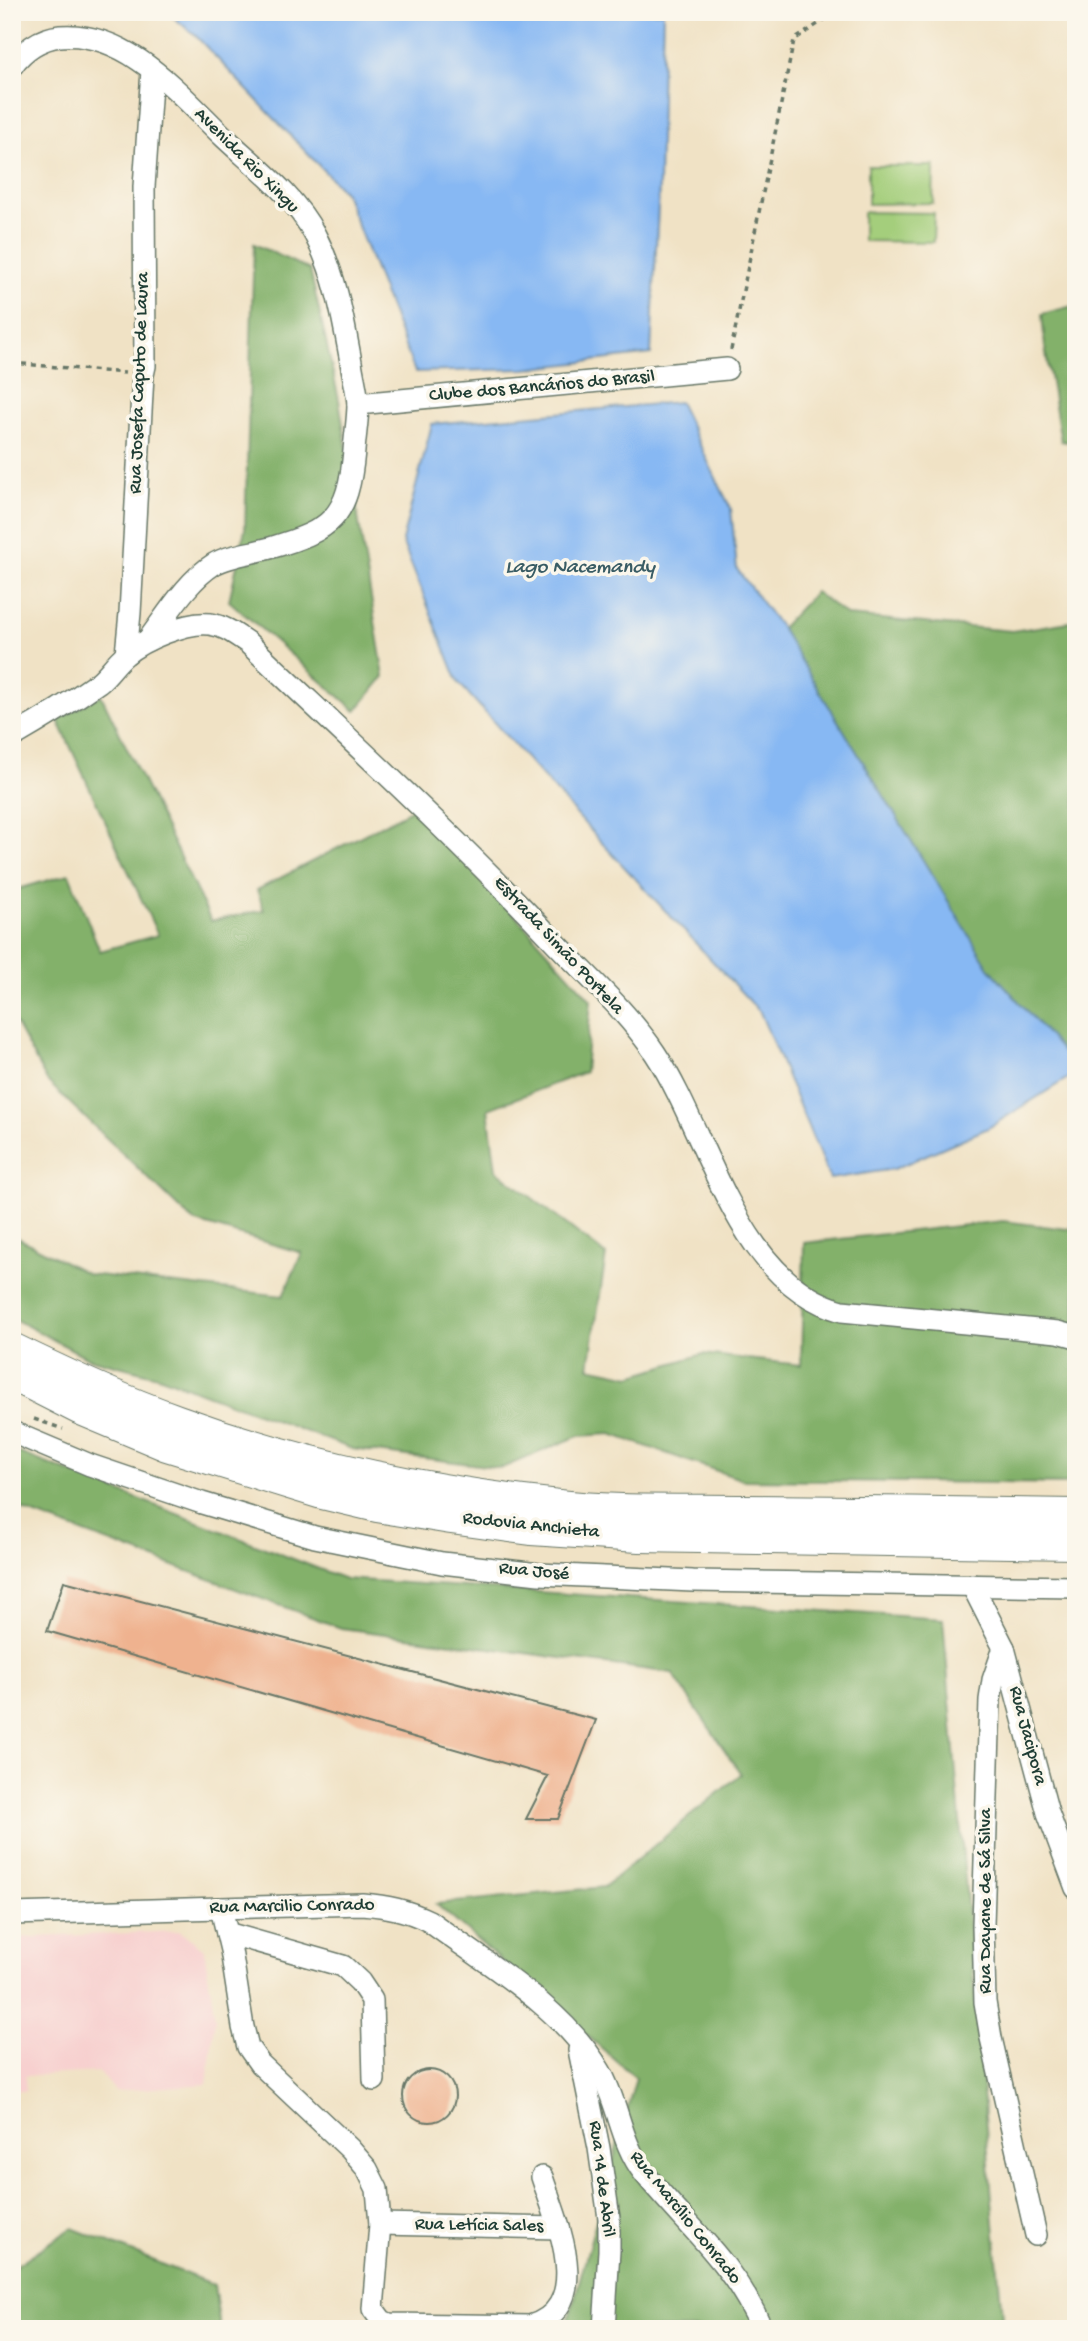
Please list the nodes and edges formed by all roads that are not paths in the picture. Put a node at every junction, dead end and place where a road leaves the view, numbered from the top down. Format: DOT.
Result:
graph roads {
  1 [pos="12,66"];
  2 [pos="152,70"];
  3 [pos="727,369"];
  4 [pos="358,404"];
  5 [pos="148,640"];
  6 [pos="126,654"];
  7 [pos="12,737"];
  8 [pos="1076,1337"];
  9 [pos="12,1349"];
  10 [pos="12,1374"];
  11 [pos="12,1432"];
  12 [pos="1076,1515"];
  13 [pos="1076,1543"];
  14 [pos="972,1586"];
  15 [pos="1076,1587"];
  16 [pos="1004,1648"];
  17 [pos="1076,1888"];
  18 [pos="221,1908"];
  19 [pos="12,1914"];
  20 [pos="227,1933"];
  21 [pos="572,2033"];
  22 [pos="374,2080"];
  23 [pos="542,2177"];
  24 [pos="380,2224"];
  25 [pos="559,2228"];
  26 [pos="1036,2235"];
  27 [pos="604,2329"];
  28 [pos="762,2329"];
  1 -- 2 [label="street, Avenida Rio Xingu"];
  2 -- 4 [label="street, Avenida Rio Xingu"];
  2 -- 6 [label="street, Rua Josefa Caputo de Laura"];
  3 -- 4 [label="street, Clube dos Bancários do Brasil"];
  4 -- 5 [label="street, Avenida Rio Xingu"];
  5 -- 6 [label="street, Estrada Simão Portela"];
  5 -- 8 [label="street, Estrada Simão Portela"];
  6 -- 7 [label="street, Estrada Simão Portela"];
  9 -- 12 [label="highway, Rodovia Anchieta"];
  10 -- 13 [label="highway, Rodovia Anchieta"];
  11 -- 14 [label="street, Rua José"];
  14 -- 15 [label="street, Rua José"];
  14 -- 16 [label="street, Rua Jacipora"];
  16 -- 17 [label="street, Rua Jacipora"];
  16 -- 26 [label="street, Rua Dayane de Sá Silva"];
  18 -- 19 [label="street, Rua Marcilio Conrado"];
  18 -- 20 [label="street"];
  18 -- 21 [label="street, Rua Marcilio Conrado"];
  20 -- 22 [label="street"];
  20 -- 24 [label="street"];
  21 -- 27 [label="street, Rua 14 de Abril"];
  21 -- 28 [label="street, Rua Marcílio Conrado"];
  23 -- 25 [label="street"];
  24 -- 25 [label="street, Rua Letícia Sales"];
  24 -- 25 [label="street, Rua Letícia Sales"];
}
